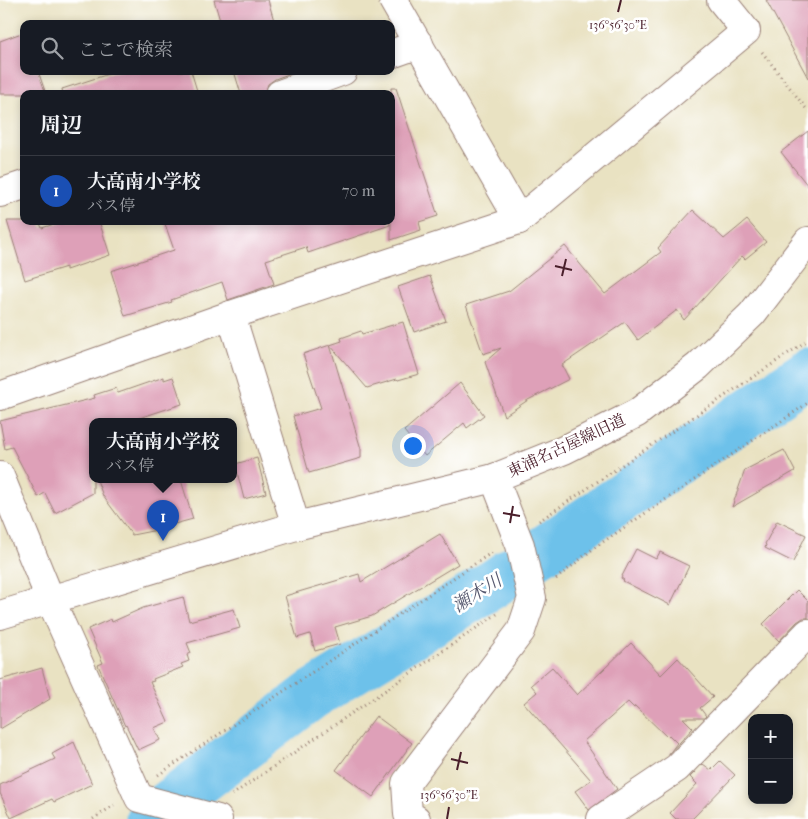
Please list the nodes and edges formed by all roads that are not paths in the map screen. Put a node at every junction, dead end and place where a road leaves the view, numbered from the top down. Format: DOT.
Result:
graph roads {
  1 [pos="394,0"];
  2 [pos="721,0"];
  3 [pos="419,44"];
  4 [pos="395,53"];
  5 [pos="332,75"];
  6 [pos="291,90"];
  7 [pos="20,186"];
  8 [pos="0,193"];
  9 [pos="519,220"];
  10 [pos="808,241"];
  11 [pos="231,315"];
  12 [pos="0,396"];
  13 [pos="0,476"];
  14 [pos="494,478"];
  15 [pos="296,526"];
  16 [pos="51,601"];
  17 [pos="0,615"];
  18 [pos="808,633"];
  19 [pos="206,816"];
  20 [pos="416,819"];
  21 [pos="601,819"];
  1 -- 3 [label="street"];
  2 -- 9 [label="street"];
  3 -- 4 [label="street"];
  3 -- 9 [label="street"];
  5 -- 6 [label="street"];
  7 -- 8 [label="street"];
  9 -- 11 [label="street"];
  10 -- 14 [label="street, 東浦名古屋線旧道"];
  11 -- 12 [label="street"];
  11 -- 15 [label="street"];
  13 -- 16 [label="street"];
  14 -- 15 [label="street"];
  14 -- 20 [label="street, 東浦名古屋線旧道"];
  15 -- 16 [label="street"];
  16 -- 17 [label="street"];
  16 -- 19 [label="street"];
  18 -- 21 [label="street"];
}
